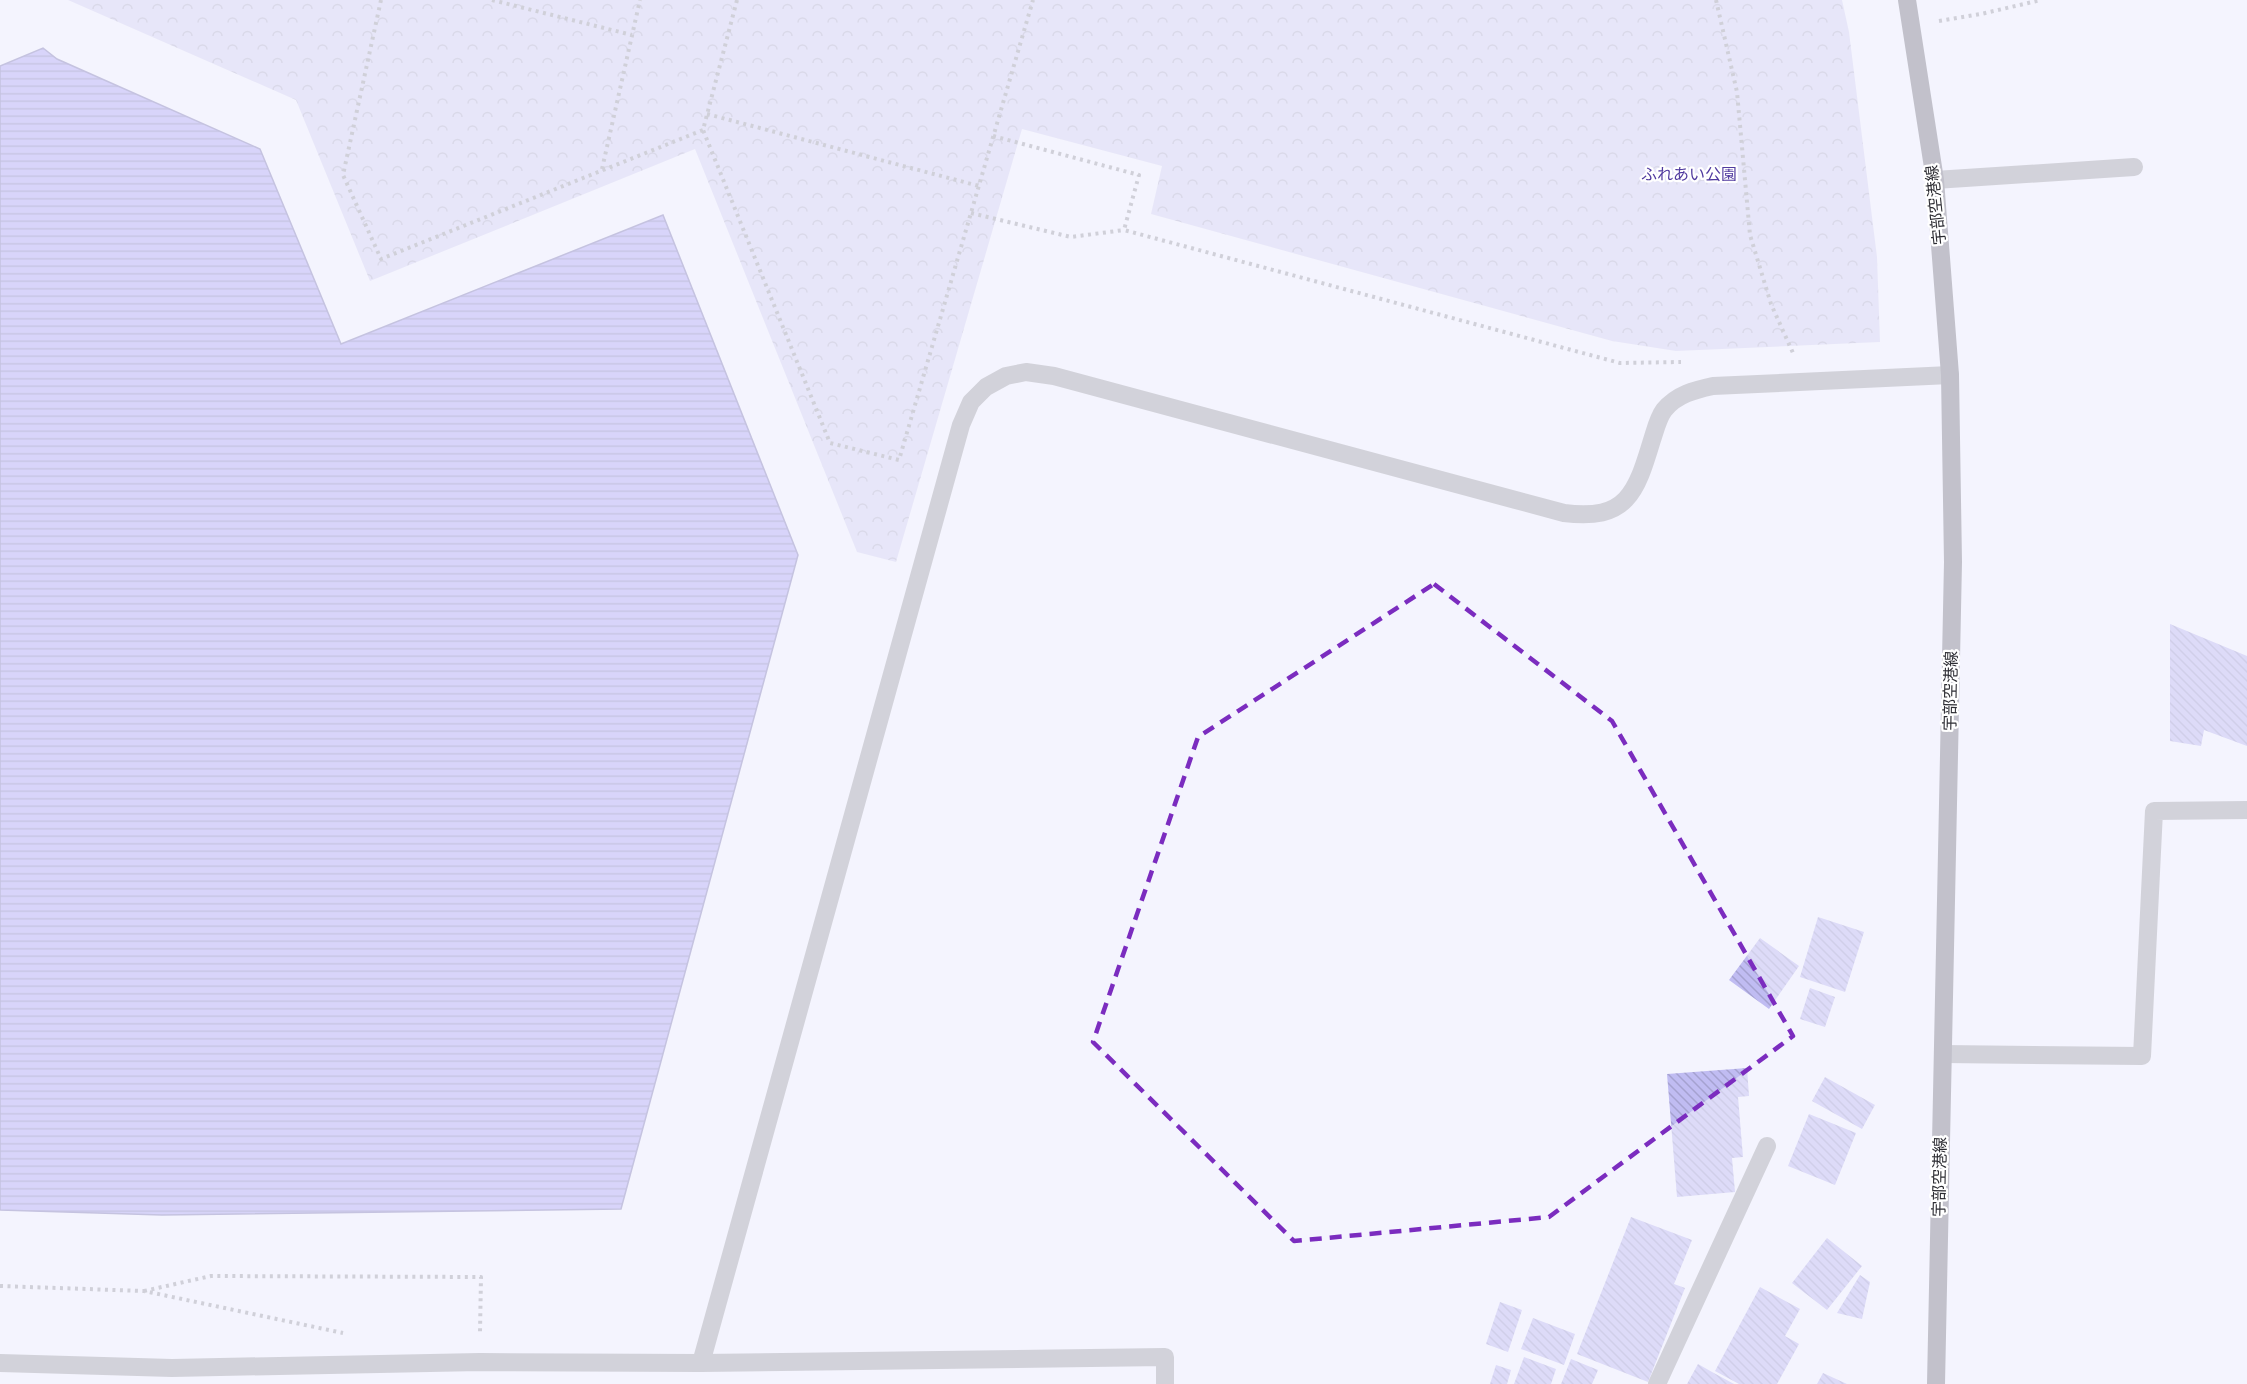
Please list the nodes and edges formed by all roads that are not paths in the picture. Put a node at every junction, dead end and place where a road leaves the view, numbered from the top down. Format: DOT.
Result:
graph roads {
  1 [pos="1907,0"];
  2 [pos="2134,167"];
  3 [pos="1935,180"];
  4 [pos="1950,375"];
  5 [pos="2247,810"];
  6 [pos="1943,1054"];
  7 [pos="1767,1146"];
  8 [pos="0,1363"];
  9 [pos="701,1363"];
  10 [pos="1165,1384"];
  11 [pos="1657,1384"];
  12 [pos="1936,1384"];
  1 -- 3 [label="main road, 宇部空港線"];
  2 -- 3 [label="street"];
  3 -- 4 [label="main road, 宇部空港線"];
  4 -- 6 [label="main road, 宇部空港線"];
  4 -- 9 [label="street"];
  5 -- 6 [label="street"];
  6 -- 12 [label="main road, 宇部空港線"];
  7 -- 11 [label="street"];
  8 -- 9 [label="street"];
  9 -- 10 [label="street"];
}
